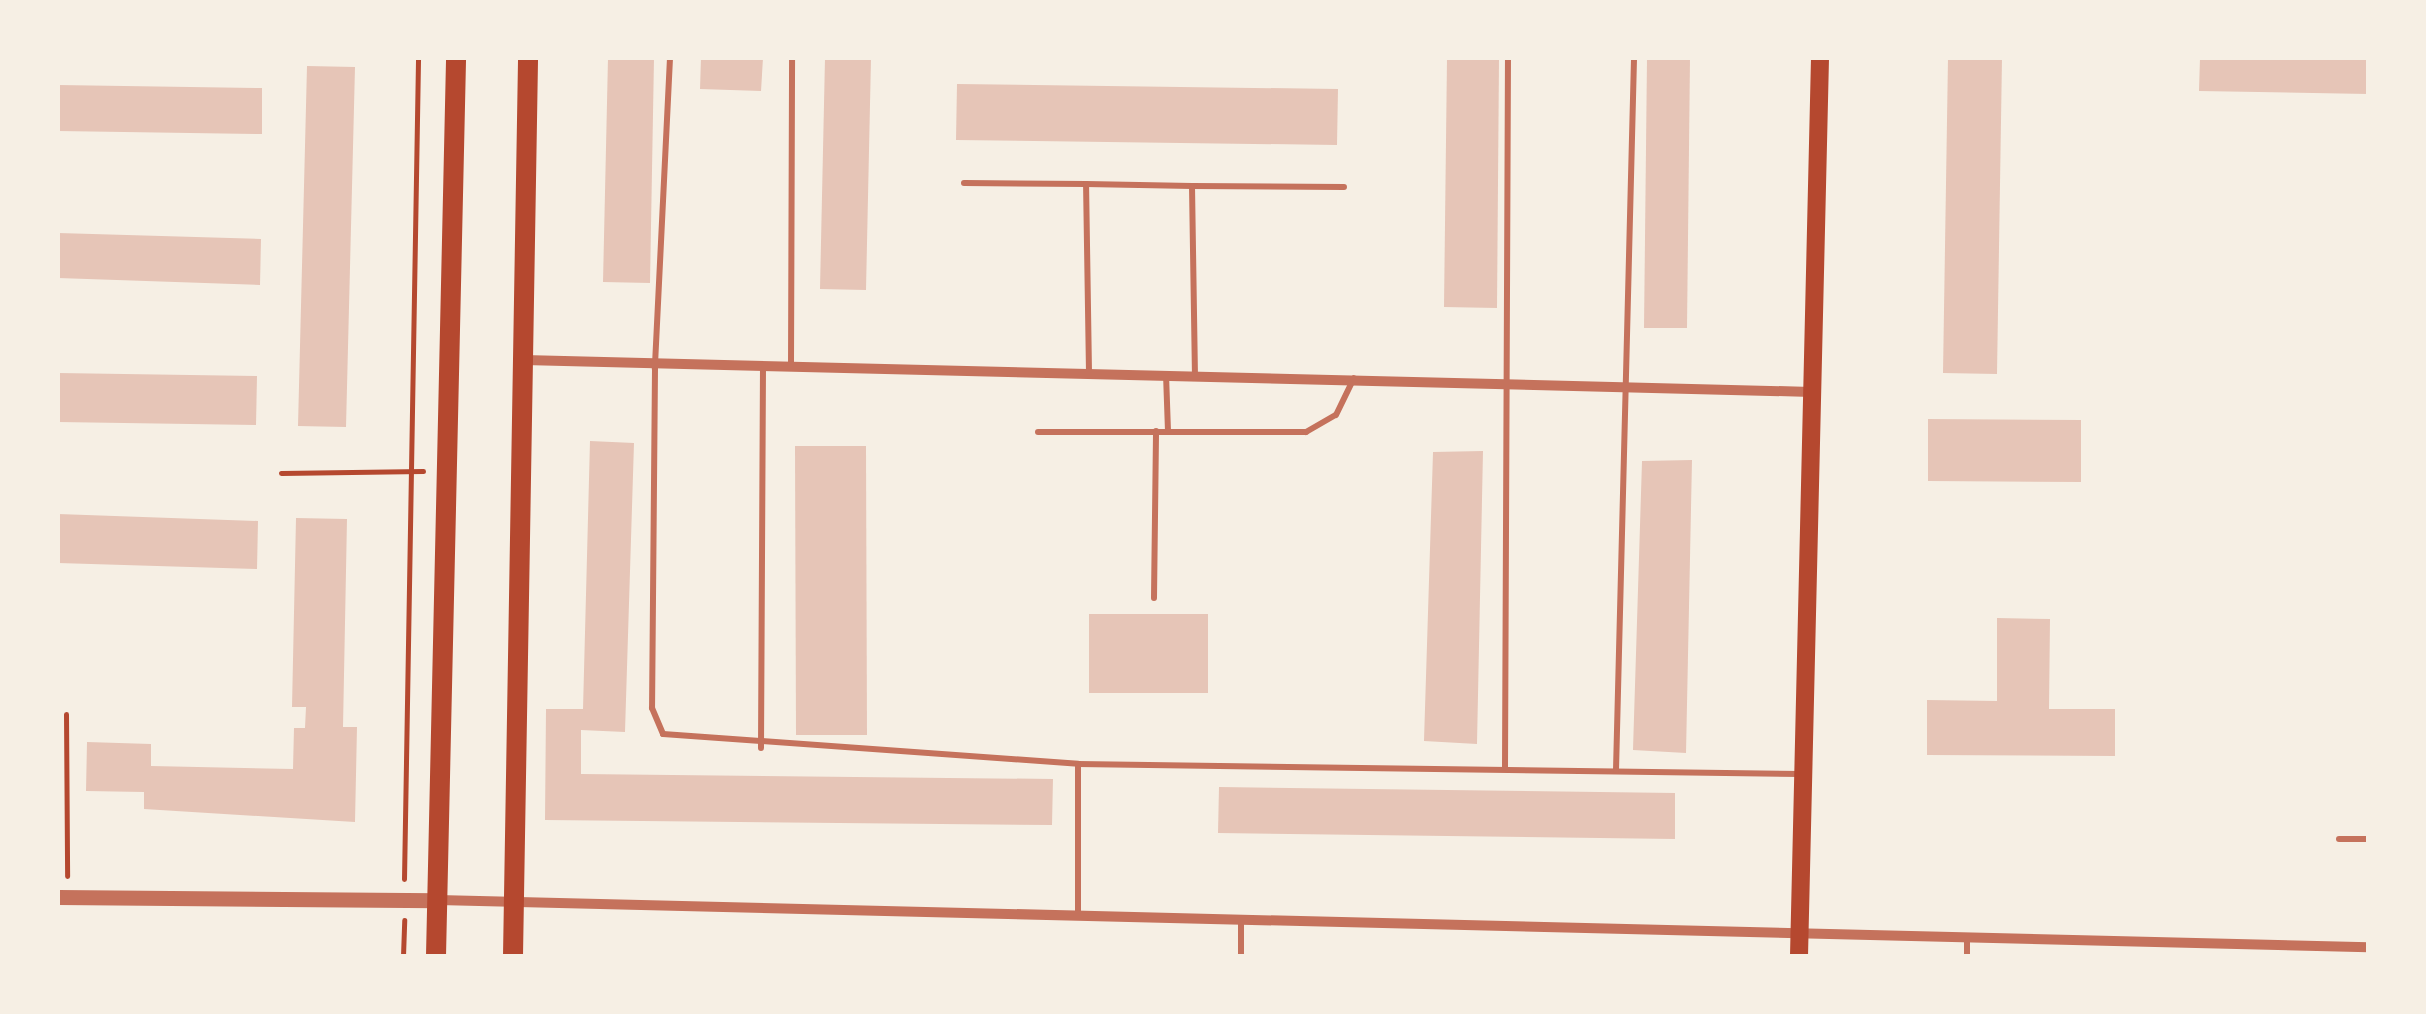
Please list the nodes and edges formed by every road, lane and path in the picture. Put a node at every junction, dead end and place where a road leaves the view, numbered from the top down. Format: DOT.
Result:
graph roads {
  1 [pos="418,58"];
  2 [pos="456,58"];
  3 [pos="528,58"];
  4 [pos="670,58"];
  5 [pos="792,58"];
  6 [pos="1508,58"];
  7 [pos="1634,58"];
  8 [pos="1820,58"];
  9 [pos="964,182"];
  10 [pos="1086,184"];
  11 [pos="1192,186"];
  12 [pos="1344,187"];
  13 [pos="524,360"];
  14 [pos="763,366"];
  15 [pos="791,367"];
  16 [pos="655,369"];
  17 [pos="1089,372"];
  18 [pos="1196,373"];
  19 [pos="1166,374"];
  20 [pos="1355,377"];
  21 [pos="1506,382"];
  22 [pos="1624,384"];
  23 [pos="1812,392"];
  24 [pos="1156,431"];
  25 [pos="1168,431"];
  26 [pos="1038,432"];
  27 [pos="448,471"];
  28 [pos="411,472"];
  29 [pos="281,473"];
  30 [pos="1154,598"];
  31 [pos="66,714"];
  32 [pos="761,748"];
  33 [pos="1078,764"];
  34 [pos="1505,768"];
  35 [pos="1616,770"];
  36 [pos="1806,774"];
  37 [pos="2339,839"];
  38 [pos="2368,839"];
  39 [pos="62,897"];
  40 [pos="404,900"];
  41 [pos="437,900"];
  42 [pos="513,900"];
  43 [pos="1078,916"];
  44 [pos="1241,921"];
  45 [pos="1800,934"];
  46 [pos="1967,937"];
  47 [pos="2368,948"];
  48 [pos="2247,952"];
  49 [pos="403,956"];
  50 [pos="436,956"];
  51 [pos="513,956"];
  52 [pos="1241,956"];
  53 [pos="1800,956"];
  54 [pos="1967,956"];
  1 -- 28 [label="path"];
  2 -- 27 [label="main road"];
  3 -- 13 [label="main road"];
  4 -- 16 [label="lane"];
  5 -- 15 [label="lane"];
  6 -- 21 [label="lane"];
  7 -- 22 [label="lane"];
  8 -- 23 [label="main road"];
  9 -- 10 [label="lane"];
  10 -- 11 [label="lane"];
  10 -- 17 [label="lane"];
  11 -- 12 [label="lane"];
  11 -- 18 [label="lane"];
  13 -- 16 [label="street"];
  13 -- 42 [label="main road"];
  14 -- 15 [label="street"];
  14 -- 16 [label="street"];
  14 -- 32 [label="lane"];
  15 -- 17 [label="street"];
  16 -- 32 [label="lane"];
  17 -- 19 [label="street"];
  18 -- 19 [label="street"];
  18 -- 20 [label="street"];
  19 -- 25 [label="lane"];
  20 -- 21 [label="street"];
  20 -- 25 [label="lane"];
  21 -- 22 [label="street"];
  21 -- 34 [label="lane"];
  22 -- 23 [label="street"];
  22 -- 35 [label="lane"];
  23 -- 36 [label="main road"];
  24 -- 25 [label="lane"];
  24 -- 26 [label="lane"];
  24 -- 30 [label="lane"];
  27 -- 28 [label="path"];
  27 -- 41 [label="main road"];
  28 -- 29 [label="path"];
  28 -- 40 [label="path"];
  31 -- 39 [label="path"];
  32 -- 33 [label="lane"];
  33 -- 34 [label="lane"];
  33 -- 43 [label="lane"];
  34 -- 35 [label="lane"];
  35 -- 36 [label="lane"];
  36 -- 45 [label="main road"];
  37 -- 38 [label="lane"];
  39 -- 40 [label="street"];
  40 -- 41 [label="street"];
  40 -- 49 [label="path"];
  41 -- 42 [label="street"];
  41 -- 50 [label="main road"];
  42 -- 43 [label="street"];
  42 -- 51 [label="main road"];
  43 -- 44 [label="street"];
  44 -- 45 [label="street"];
  44 -- 52 [label="lane"];
  45 -- 46 [label="street"];
  45 -- 53 [label="main road"];
  46 -- 48 [label="street"];
  46 -- 54 [label="lane"];
  47 -- 48 [label="street"];
}
